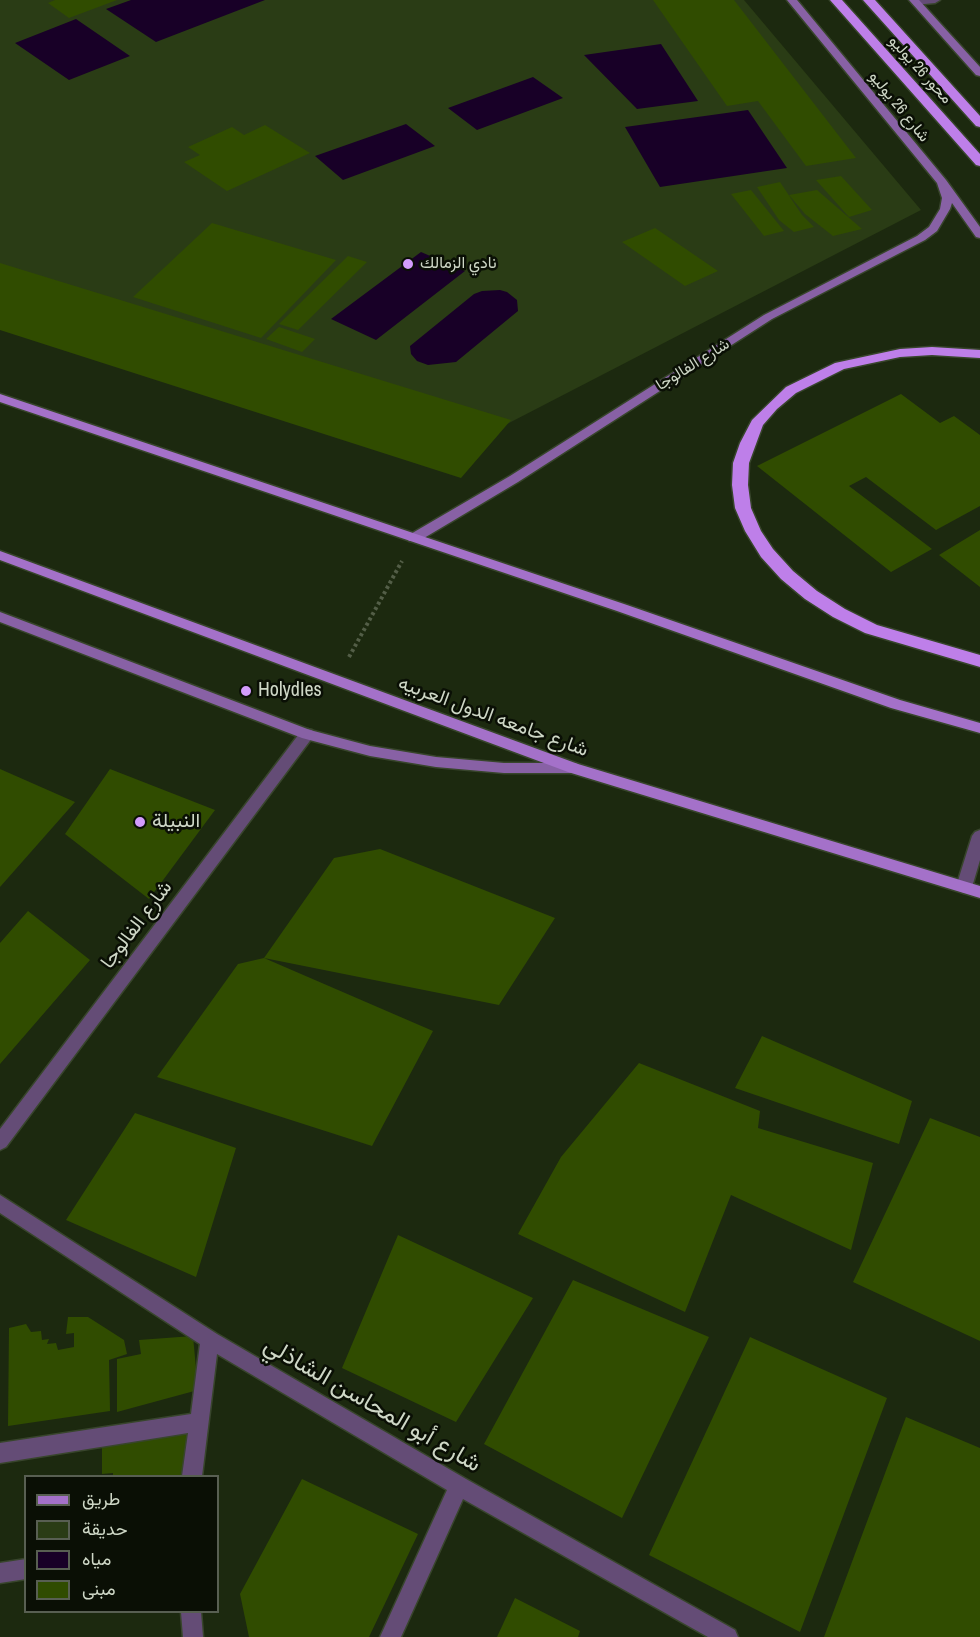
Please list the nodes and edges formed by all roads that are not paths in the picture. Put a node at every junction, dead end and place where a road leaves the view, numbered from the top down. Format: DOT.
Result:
graph roads {
  1 [pos="792,0"];
  2 [pos="836,0"];
  3 [pos="869,0"];
  4 [pos="935,0"];
  5 [pos="915,1"];
  6 [pos="980,73"];
  7 [pos="980,123"];
  8 [pos="980,162"];
  9 [pos="942,182"];
  10 [pos="980,235"];
  11 [pos="980,354"];
  12 [pos="0,398"];
  13 [pos="414,538"];
  14 [pos="0,555"];
  15 [pos="0,617"];
  16 [pos="980,661"];
  17 [pos="980,728"];
  18 [pos="307,734"];
  19 [pos="573,768"];
  20 [pos="980,836"];
  21 [pos="964,887"];
  22 [pos="980,892"];
  23 [pos="0,1142"];
  24 [pos="0,1203"];
  25 [pos="210,1340"];
  26 [pos="198,1422"];
  27 [pos="0,1452"];
  28 [pos="192,1475"];
  29 [pos="459,1486"];
  30 [pos="24,1569"];
  31 [pos="0,1574"];
  32 [pos="191,1613"];
  33 [pos="193,1637"];
  34 [pos="390,1637"];
  35 [pos="728,1637"];
  1 -- 9 [label="street, شارع 26 يوليو"];
  2 -- 8 [label="highway, محور 26 يوليو"];
  3 -- 7 [label="highway, محور 26 يوليو"];
  4 -- 5 [label="street"];
  5 -- 6 [label="street"];
  9 -- 10 [label="street, شارع 26 يوليو"];
  9 -- 13 [label="street, شارع الفالوجا"];
  11 -- 16 [label="highway"];
  12 -- 13 [label="main road"];
  13 -- 17 [label="main road"];
  14 -- 19 [label="main road, شارع جامعه الدول العربيه"];
  15 -- 18 [label="street"];
  18 -- 19 [label="street"];
  18 -- 23 [label="street, شارع الفالوجا"];
  19 -- 21 [label="main road, شارع جامعه الدول العربيه"];
  20 -- 21 [label="street"];
  21 -- 22 [label="main road, شارع جامعه الدول العربيه"];
  24 -- 25 [label="street, شارع أبو المحاسن الشاذلي"];
  25 -- 26 [label="street"];
  25 -- 29 [label="street, شارع أبو المحاسن الشاذلي"];
  26 -- 27 [label="street"];
  26 -- 28 [label="street"];
  29 -- 34 [label="street"];
  29 -- 35 [label="street, شارع أبو المحاسن الشاذلي"];
  30 -- 31 [label="street"];
  32 -- 33 [label="street"];
}
